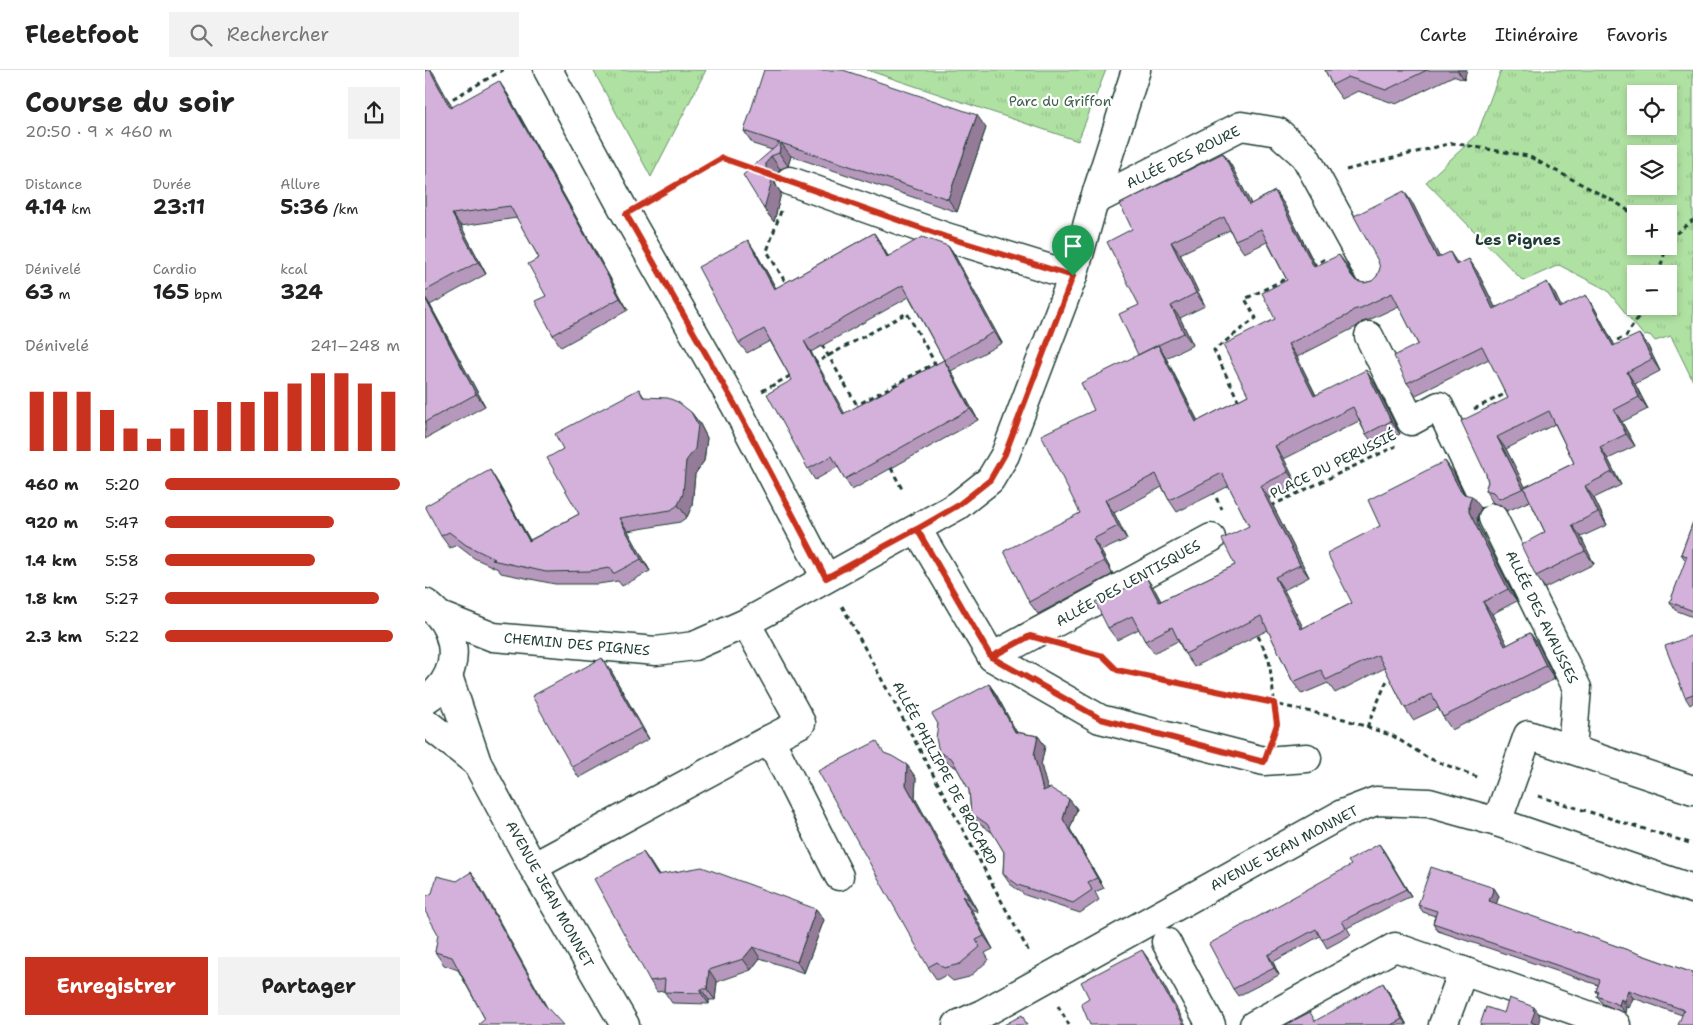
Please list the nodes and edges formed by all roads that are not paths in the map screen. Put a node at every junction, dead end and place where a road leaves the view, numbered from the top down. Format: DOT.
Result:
graph roads {
  1 [pos="548,70"];
  2 [pos="1136,70"];
  3 [pos="791,182"];
  4 [pos="1094,201"];
  5 [pos="1073,276"];
  6 [pos="1373,280"];
  7 [pos="1369,336"];
  8 [pos="1481,493"];
  9 [pos="1493,518"];
  10 [pos="917,529"];
  11 [pos="1211,538"];
  12 [pos="826,578"];
  13 [pos="432,610"];
  14 [pos="746,623"];
  15 [pos="493,637"];
  16 [pos="991,657"];
  17 [pos="449,670"];
  18 [pos="425,700"];
  19 [pos="425,722"];
  20 [pos="769,739"];
  21 [pos="1572,749"];
  22 [pos="1307,758"];
  23 [pos="477,763"];
  24 [pos="1693,790"];
  25 [pos="1497,822"];
  26 [pos="533,867"];
  27 [pos="839,876"];
  28 [pos="1693,889"];
  29 [pos="1166,942"];
  30 [pos="1463,971"];
  31 [pos="976,1020"];
  32 [pos="625,1025"];
  33 [pos="957,1025"];
  34 [pos="1211,1025"];
  35 [pos="1254,1025"];
  36 [pos="1443,1025"];
  37 [pos="1616,1025"];
  1 -- 12 [label="street"];
  2 -- 4 [label="street, CHEMIN DES PIGNES"];
  3 -- 5 [label="street"];
  4 -- 5 [label="street, CHEMIN DES PIGNES"];
  4 -- 6 [label="street, ALLÉE DES ROURE"];
  5 -- 10 [label="street, CHEMIN DES PIGNES"];
  7 -- 8 [label="street"];
  9 -- 21 [label="street, ALLÉE DES AVAUSSES"];
  10 -- 12 [label="street, CHEMIN DES PIGNES"];
  10 -- 16 [label="street"];
  11 -- 16 [label="street, ALLÉE DES LENTISQUES"];
  12 -- 14 [label="street, CHEMIN DES PIGNES"];
  13 -- 15 [label="street, CHEMIN DES PIGNES"];
  13 -- 17 [label="street, AVENUE JEAN MONNET"];
  14 -- 15 [label="street, CHEMIN DES PIGNES"];
  14 -- 20 [label="street"];
  15 -- 17 [label="street, CHEMIN DES PIGNES"];
  16 -- 22 [label="street"];
  17 -- 18 [label="street, CHEMIN DES PIGNES"];
  17 -- 23 [label="street, AVENUE JEAN MONNET"];
  19 -- 23 [label="street, AVENUE JEAN MONNET"];
  20 -- 26 [label="street"];
  20 -- 27 [label="street"];
  21 -- 24 [label="street"];
  21 -- 25 [label="street"];
  23 -- 26 [label="street, AVENUE JEAN MONNET"];
  25 -- 28 [label="street, AVENUE JEAN MONNET"];
  25 -- 31 [label="street, AVENUE JEAN MONNET"];
  26 -- 32 [label="street, AVENUE JEAN MONNET"];
  29 -- 34 [label="street"];
  30 -- 35 [label="street"];
  30 -- 36 [label="street"];
  30 -- 37 [label="street"];
  31 -- 33 [label="street, AVENUE JEAN MONNET"];
}
